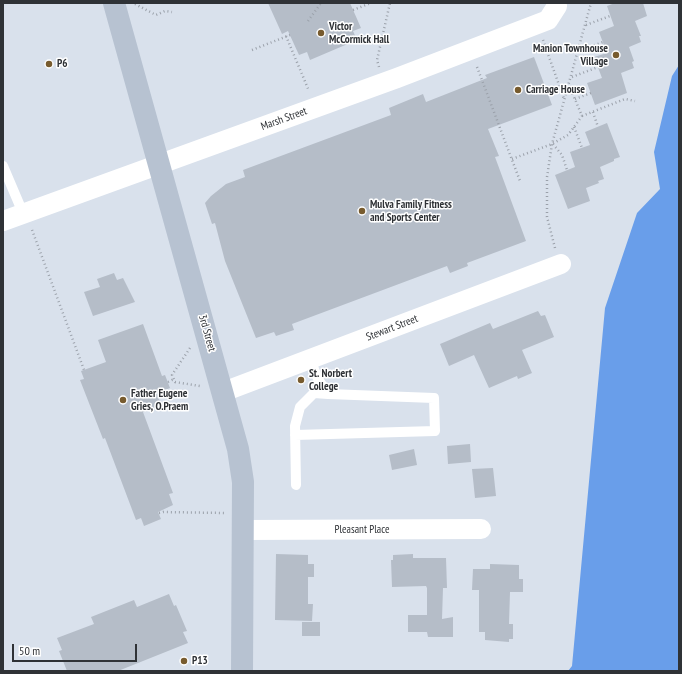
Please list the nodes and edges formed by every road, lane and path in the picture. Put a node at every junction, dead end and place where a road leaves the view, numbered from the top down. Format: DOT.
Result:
graph roads {
  1 [pos="322,3"];
  2 [pos="370,3"];
  3 [pos="390,3"];
  4 [pos="591,3"];
  5 [pos="124,4"];
  6 [pos="557,6"];
  7 [pos="353,10"];
  8 [pos="172,12"];
  9 [pos="610,16"];
  10 [pos="308,21"];
  11 [pos="537,24"];
  12 [pos="586,25"];
  13 [pos="290,35"];
  14 [pos="286,36"];
  15 [pos="603,42"];
  16 [pos="471,49"];
  17 [pos="252,50"];
  18 [pos="579,51"];
  19 [pos="598,67"];
  20 [pos="571,77"];
  21 [pos="384,82"];
  22 [pos="569,85"];
  23 [pos="591,93"];
  24 [pos="575,99"];
  25 [pos="564,100"];
  26 [pos="635,101"];
  27 [pos="316,107"];
  28 [pos="593,112"];
  29 [pos="582,116"];
  30 [pos="574,127"];
  31 [pos="598,127"];
  32 [pos="552,144"];
  33 [pos="582,148"];
  34 [pos="512,159"];
  35 [pos="159,164"];
  36 [pos="3,166"];
  37 [pos="567,170"];
  38 [pos="520,181"];
  39 [pos="24,213"];
  40 [pos="3,221"];
  41 [pos="561,264"];
  42 [pos="190,348"];
  43 [pos="310,359"];
  44 [pos="84,370"];
  45 [pos="174,379"];
  46 [pos="168,382"];
  47 [pos="200,386"];
  48 [pos="223,392"];
  49 [pos="328,394"];
  50 [pos="295,435"];
  51 [pos="296,485"];
  52 [pos="481,529"];
  53 [pos="244,530"];
  54 [pos="242,671"];
  1 -- 10 [label="path"];
  2 -- 7 [label="path"];
  3 -- 21 [label="path"];
  4 -- 12 [label="path"];
  5 -- 8 [label="path"];
  5 -- 35 [label="main road, 3rd Street"];
  6 -- 11 [label="street, Marsh Street"];
  9 -- 12 [label="path"];
  11 -- 16 [label="street, Marsh Street"];
  11 -- 25 [label="path"];
  12 -- 18 [label="path"];
  13 -- 14 [label="path"];
  14 -- 17 [label="path"];
  14 -- 27 [label="path"];
  15 -- 18 [label="path"];
  16 -- 21 [label="street, Marsh Street"];
  16 -- 34 [label="path"];
  18 -- 20 [label="path"];
  19 -- 20 [label="path"];
  20 -- 22 [label="path"];
  21 -- 27 [label="street, Marsh Street"];
  22 -- 24 [label="path"];
  22 -- 25 [label="path"];
  23 -- 24 [label="path"];
  24 -- 29 [label="path"];
  25 -- 32 [label="path"];
  26 -- 28 [label="path"];
  27 -- 35 [label="street, Marsh Street"];
  28 -- 29 [label="path"];
  28 -- 31 [label="path"];
  29 -- 30 [label="path"];
  30 -- 32 [label="path"];
  30 -- 33 [label="path"];
  32 -- 34 [label="path"];
  32 -- 37 [label="path"];
  32 -- 41 [label="path"];
  34 -- 38 [label="path"];
  35 -- 39 [label="street, Marsh Street"];
  35 -- 48 [label="main road, 3rd Street"];
  36 -- 39 [label="lane"];
  39 -- 40 [label="street, Marsh Street"];
  39 -- 44 [label="path"];
  41 -- 43 [label="street, Stewart Street"];
  42 -- 45 [label="path"];
  43 -- 48 [label="street, Stewart Street"];
  43 -- 49 [label="lane"];
  45 -- 46 [label="path"];
  45 -- 47 [label="path"];
  48 -- 53 [label="main road, 3rd Street"];
  49 -- 50 [label="lane"];
  49 -- 50 [label="lane"];
  50 -- 51 [label="lane"];
  52 -- 53 [label="street, Pleasant Place"];
  53 -- 54 [label="main road, 3rd Street"];
}
